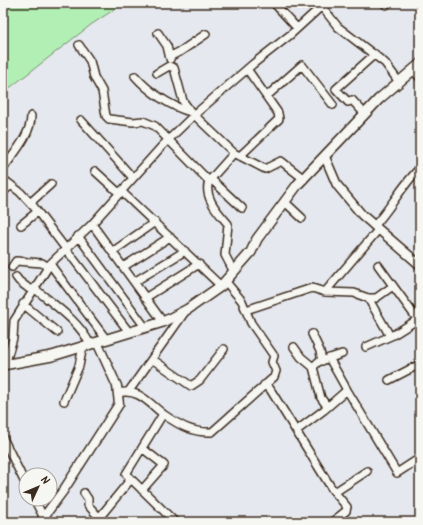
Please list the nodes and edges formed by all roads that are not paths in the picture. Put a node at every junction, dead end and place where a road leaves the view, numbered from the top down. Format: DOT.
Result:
graph roads {
  1 [pos="274,3"];
  2 [pos="322,4"];
  3 [pos="297,28"];
  4 [pos="158,33"];
  5 [pos="206,34"];
  6 [pos="79,45"];
  7 [pos="375,54"];
  8 [pos="171,56"];
  9 [pos="169,66"];
  10 [pos="416,67"];
  11 [pos="247,69"];
  12 [pos="157,73"];
  13 [pos="135,76"];
  14 [pos="420,78"];
  15 [pos="399,82"];
  16 [pos="267,96"];
  17 [pos="333,105"];
  18 [pos="193,114"];
  19 [pos="364,114"];
  20 [pos="31,116"];
  21 [pos="81,120"];
  22 [pos="169,140"];
  23 [pos="237,154"];
  24 [pos="325,156"];
  25 [pos="420,168"];
  26 [pos="3,169"];
  27 [pos="95,171"];
  28 [pos="133,178"];
  29 [pos="3,179"];
  30 [pos="304,179"];
  31 [pos="210,180"];
  32 [pos="51,184"];
  33 [pos="11,185"];
  34 [pos="3,192"];
  35 [pos="120,192"];
  36 [pos="285,202"];
  37 [pos="30,203"];
  38 [pos="242,208"];
  39 [pos="37,212"];
  40 [pos="302,218"];
  41 [pos="155,222"];
  42 [pos="92,224"];
  43 [pos="21,225"];
  44 [pos="376,228"];
  45 [pos="78,236"];
  46 [pos="170,237"];
  47 [pos="66,249"];
  48 [pos="185,251"];
  49 [pos="112,252"];
  50 [pos="199,264"];
  51 [pos="49,265"];
  52 [pos="378,265"];
  53 [pos="420,265"];
  54 [pos="12,267"];
  55 [pos="123,267"];
  56 [pos="234,272"];
  57 [pos="16,277"];
  58 [pos="134,282"];
  59 [pos="224,284"];
  60 [pos="393,286"];
  61 [pos="33,289"];
  62 [pos="325,292"];
  63 [pos="145,298"];
  64 [pos="368,298"];
  65 [pos="23,304"];
  66 [pos="188,309"];
  67 [pos="246,310"];
  68 [pos="163,322"];
  69 [pos="419,322"];
  70 [pos="145,327"];
  71 [pos="58,332"];
  72 [pos="129,332"];
  73 [pos="312,334"];
  74 [pos="390,336"];
  75 [pos="106,339"];
  76 [pos="90,344"];
  77 [pos="294,347"];
  78 [pos="366,347"];
  79 [pos="224,349"];
  80 [pos="342,354"];
  81 [pos="152,359"];
  82 [pos="326,359"];
  83 [pos="420,364"];
  84 [pos="4,365"];
  85 [pos="313,367"];
  86 [pos="389,380"];
  87 [pos="264,385"];
  88 [pos="129,390"];
  89 [pos="347,390"];
  90 [pos="118,393"];
  91 [pos="64,401"];
  92 [pos="327,406"];
  93 [pos="163,414"];
  94 [pos="296,431"];
  95 [pos="3,438"];
  96 [pos="142,448"];
  97 [pos="420,458"];
  98 [pos="18,469"];
  99 [pos="368,471"];
  100 [pos="131,479"];
  101 [pos="142,490"];
  102 [pos="336,492"];
  103 [pos="84,493"];
  104 [pos="37,507"];
  105 [pos="42,519"];
  106 [pos="101,520"];
  107 [pos="175,522"];
  108 [pos="332,522"];
  1 -- 3 [label="street"];
  2 -- 3 [label="street"];
  2 -- 7 [label="street"];
  3 -- 11 [label="street"];
  4 -- 8 [label="street"];
  5 -- 8 [label="street"];
  6 -- 22 [label="street"];
  7 -- 15 [label="street"];
  7 -- 19 [label="street"];
  8 -- 9 [label="street"];
  9 -- 12 [label="street"];
  9 -- 18 [label="street"];
  10 -- 14 [label="street"];
  10 -- 15 [label="main road"];
  11 -- 16 [label="street"];
  11 -- 18 [label="street"];
  13 -- 18 [label="street"];
  15 -- 19 [label="main road"];
  16 -- 17 [label="street"];
  16 -- 23 [label="street"];
  18 -- 22 [label="street"];
  18 -- 23 [label="street"];
  19 -- 24 [label="main road"];
  20 -- 26 [label="street"];
  21 -- 28 [label="street"];
  22 -- 28 [label="street"];
  22 -- 31 [label="street"];
  23 -- 30 [label="street"];
  23 -- 31 [label="street"];
  24 -- 30 [label="main road"];
  24 -- 44 [label="street"];
  25 -- 44 [label="street"];
  27 -- 35 [label="street"];
  28 -- 35 [label="street"];
  29 -- 33 [label="street"];
  30 -- 36 [label="main road"];
  31 -- 38 [label="street"];
  31 -- 56 [label="street"];
  32 -- 37 [label="street"];
  33 -- 34 [label="street"];
  33 -- 37 [label="street"];
  35 -- 41 [label="street"];
  35 -- 42 [label="street"];
  36 -- 40 [label="street"];
  36 -- 56 [label="main road"];
  37 -- 39 [label="street"];
  39 -- 43 [label="street"];
  39 -- 47 [label="street"];
  41 -- 46 [label="street"];
  41 -- 49 [label="street"];
  42 -- 45 [label="street"];
  42 -- 49 [label="street"];
  44 -- 53 [label="street"];
  44 -- 62 [label="street"];
  45 -- 47 [label="street"];
  45 -- 70 [label="street"];
  46 -- 48 [label="street"];
  46 -- 55 [label="street"];
  47 -- 51 [label="street"];
  47 -- 72 [label="street"];
  48 -- 50 [label="street"];
  48 -- 58 [label="street"];
  49 -- 55 [label="street"];
  50 -- 59 [label="street"];
  50 -- 63 [label="street"];
  51 -- 54 [label="street"];
  51 -- 61 [label="street"];
  51 -- 75 [label="street"];
  52 -- 60 [label="street"];
  55 -- 58 [label="street"];
  56 -- 59 [label="main road"];
  57 -- 61 [label="street"];
  58 -- 63 [label="street"];
  59 -- 66 [label="main road"];
  59 -- 67 [label="street"];
  60 -- 64 [label="street"];
  60 -- 69 [label="street"];
  61 -- 65 [label="street"];
  61 -- 76 [label="street"];
  62 -- 64 [label="street"];
  62 -- 67 [label="street"];
  63 -- 68 [label="street"];
  64 -- 74 [label="street"];
  65 -- 71 [label="street"];
  65 -- 84 [label="street"];
  66 -- 68 [label="main road"];
  66 -- 81 [label="street"];
  67 -- 87 [label="street"];
  68 -- 70 [label="main road"];
  69 -- 74 [label="street"];
  70 -- 72 [label="main road"];
  72 -- 75 [label="main road"];
  73 -- 82 [label="street"];
  74 -- 78 [label="street"];
  75 -- 76 [label="main road"];
  76 -- 84 [label="main road"];
  76 -- 90 [label="street"];
  76 -- 91 [label="street"];
  77 -- 85 [label="street"];
  79 -- 81 [label="street"];
  80 -- 82 [label="street"];
  81 -- 88 [label="street"];
  82 -- 85 [label="street"];
  82 -- 89 [label="street"];
  83 -- 86 [label="street"];
  85 -- 92 [label="street"];
  87 -- 93 [label="street"];
  87 -- 94 [label="street"];
  88 -- 90 [label="street"];
  88 -- 93 [label="street"];
  89 -- 92 [label="street"];
  89 -- 97 [label="street"];
  90 -- 105 [label="street"];
  92 -- 94 [label="street"];
  93 -- 96 [label="street"];
  94 -- 102 [label="street"];
  95 -- 98 [label="street"];
  96 -- 100 [label="street"];
  96 -- 101 [label="street"];
  99 -- 102 [label="street"];
  100 -- 101 [label="street"];
  100 -- 106 [label="street"];
  101 -- 107 [label="street"];
  102 -- 108 [label="street"];
  103 -- 106 [label="street"];
  104 -- 105 [label="street"];
}
